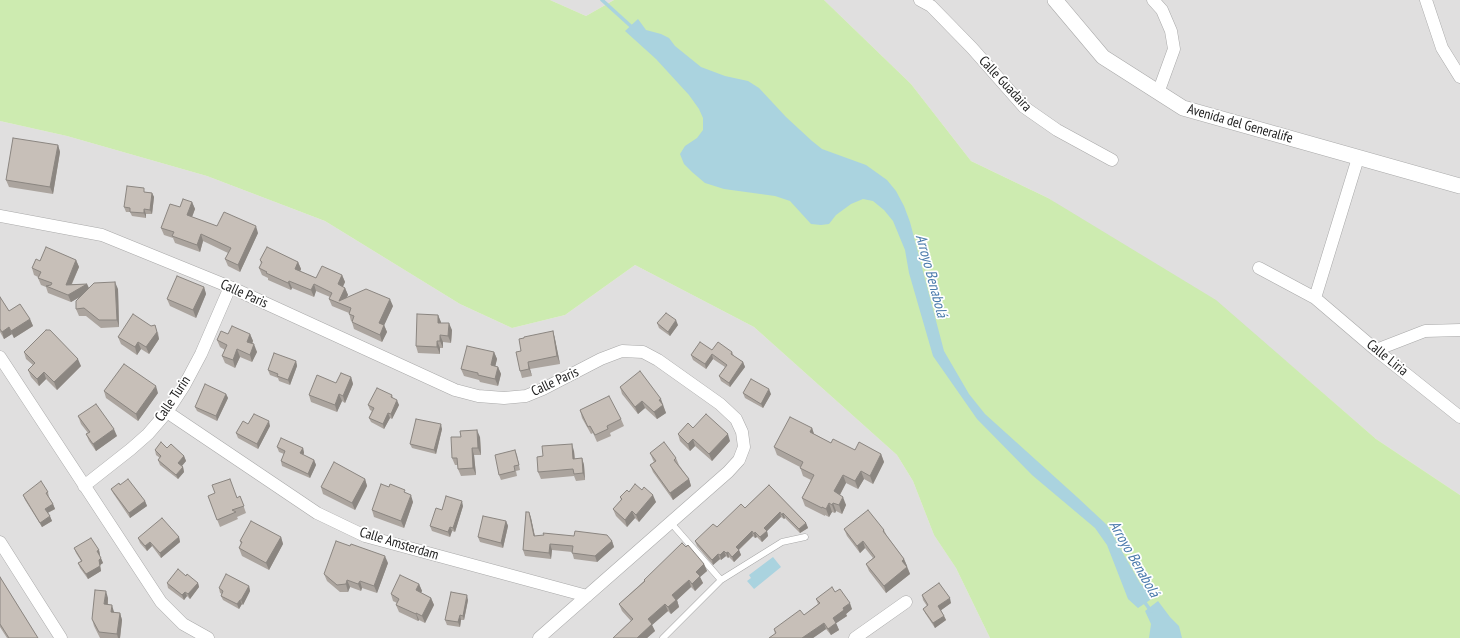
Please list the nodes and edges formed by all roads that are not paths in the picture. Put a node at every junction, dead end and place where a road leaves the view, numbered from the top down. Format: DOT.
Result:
graph roads {
  1 [pos="920,0"];
  2 [pos="1054,0"];
  3 [pos="1153,0"];
  4 [pos="1426,0"];
  5 [pos="931,3"];
  6 [pos="1460,77"];
  7 [pos="1158,93"];
  8 [pos="1358,158"];
  9 [pos="1112,160"];
  10 [pos="1460,186"];
  11 [pos="0,216"];
  12 [pos="1259,268"];
  13 [pos="230,287"];
  14 [pos="1315,298"];
  15 [pos="1460,330"];
  16 [pos="1376,350"];
  17 [pos="0,357"];
  18 [pos="167,412"];
  19 [pos="1460,417"];
  20 [pos="84,486"];
  21 [pos="671,523"];
  22 [pos="805,537"];
  23 [pos="0,542"];
  24 [pos="721,580"];
  25 [pos="587,596"];
  26 [pos="906,602"];
  27 [pos="61,638"];
  28 [pos="208,638"];
  29 [pos="539,638"];
  30 [pos="663,638"];
  31 [pos="855,638"];
  1 -- 5 [label="street, Calle Guadaira"];
  2 -- 7 [label="street, Avenida del Generalife"];
  3 -- 7 [label="street"];
  4 -- 6 [label="street"];
  5 -- 9 [label="street, Calle Guadaira"];
  7 -- 8 [label="street, Avenida del Generalife"];
  8 -- 10 [label="street, Avenida del Generalife"];
  8 -- 14 [label="street"];
  11 -- 13 [label="street, Calle Paris"];
  12 -- 14 [label="street, Calle Liria"];
  13 -- 18 [label="street, Calle Turin"];
  13 -- 21 [label="street, Calle Paris"];
  14 -- 16 [label="street, Calle Liria"];
  15 -- 16 [label="street"];
  16 -- 19 [label="street, Calle Liria"];
  17 -- 20 [label="street"];
  18 -- 20 [label="street, Calle Turin"];
  18 -- 25 [label="street, Calle Amsterdam"];
  20 -- 28 [label="street"];
  21 -- 24 [label="lane"];
  21 -- 25 [label="street, Calle Paris"];
  22 -- 24 [label="lane"];
  23 -- 27 [label="street"];
  24 -- 30 [label="lane"];
  25 -- 29 [label="street, Calle Paris"];
  26 -- 31 [label="street"];
}
